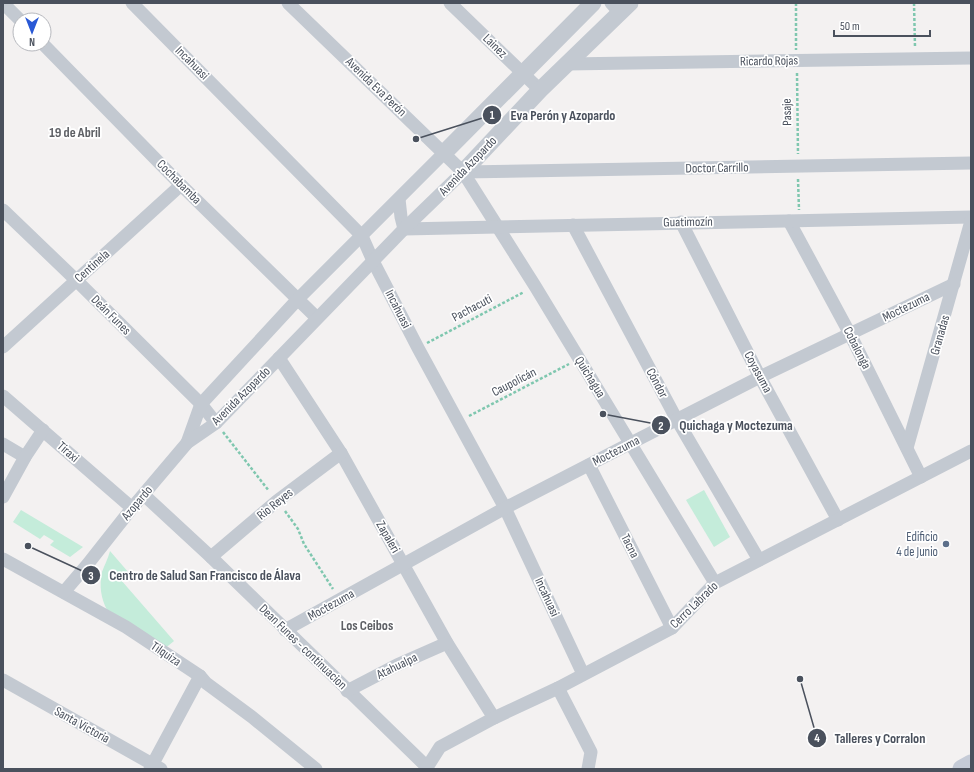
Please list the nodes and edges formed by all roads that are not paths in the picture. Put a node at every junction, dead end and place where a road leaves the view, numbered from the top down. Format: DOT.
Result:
graph roads {
  1 [pos="3,3"];
  2 [pos="132,3"];
  3 [pos="288,3"];
  4 [pos="450,3"];
  5 [pos="593,3"];
  6 [pos="621,6"];
  7 [pos="12,12"];
  8 [pos="51,52"];
  9 [pos="971,58"];
  10 [pos="567,64"];
  11 [pos="523,73"];
  12 [pos="540,90"];
  13 [pos="444,154"];
  14 [pos="971,163"];
  15 [pos="463,172"];
  16 [pos="181,185"];
  17 [pos="399,199"];
  18 [pos="3,210"];
  19 [pos="971,217"];
  20 [pos="794,220"];
  21 [pos="971,221"];
  22 [pos="681,222"];
  23 [pos="573,225"];
  24 [pos="498,227"];
  25 [pos="404,229"];
  26 [pos="362,236"];
  27 [pos="373,261"];
  28 [pos="77,281"];
  29 [pos="954,284"];
  30 [pos="298,299"];
  31 [pos="317,318"];
  32 [pos="850,334"];
  33 [pos="3,347"];
  34 [pos="279,358"];
  35 [pos="760,377"];
  36 [pos="3,396"];
  37 [pos="201,404"];
  38 [pos="677,420"];
  39 [pos="216,423"];
  40 [pos="43,430"];
  41 [pos="187,443"];
  42 [pos="631,443"];
  43 [pos="3,444"];
  44 [pos="907,448"];
  45 [pos="971,451"];
  46 [pos="341,453"];
  47 [pos="26,457"];
  48 [pos="588,465"];
  49 [pos="921,477"];
  50 [pos="144,495"];
  51 [pos="3,497"];
  52 [pos="132,508"];
  53 [pos="505,508"];
  54 [pos="838,520"];
  55 [pos="211,557"];
  56 [pos="3,559"];
  57 [pos="759,560"];
  58 [pos="404,565"];
  59 [pos="715,583"];
  60 [pos="64,592"];
  61 [pos="672,628"];
  62 [pos="285,630"];
  63 [pos="447,643"];
  64 [pos="583,674"];
  65 [pos="200,676"];
  66 [pos="3,680"];
  67 [pos="558,688"];
  68 [pos="347,691"];
  69 [pos="494,718"];
  70 [pos="971,764"];
  71 [pos="155,768"];
  72 [pos="427,768"];
  73 [pos="316,769"];
  74 [pos="588,769"];
  75 [pos="962,769"];
  1 -- 7 [label="street"];
  2 -- 26 [label="street, Incahuasi"];
  3 -- 13 [label="street, Avenida Eva Perón"];
  4 -- 11 [label="street, Lainez"];
  5 -- 11 [label="street, Avenida Azopardo"];
  6 -- 10 [label="street, Avenida Azopardo"];
  8 -- 16 [label="street, Cochabamba"];
  9 -- 10 [label="street, Ricardo Rojas"];
  10 -- 12 [label="street, Avenida Azopardo"];
  11 -- 12 [label="street, Lainez"];
  11 -- 13 [label="street, Avenida Azopardo"];
  12 -- 15 [label="street, Avenida Azopardo"];
  13 -- 15 [label="street, Avenida Eva Perón"];
  13 -- 17 [label="street, Avenida Azopardo"];
  14 -- 15 [label="street, Doctor Carrillo"];
  15 -- 24 [label="street, Quichagua"];
  15 -- 25 [label="street, Avenida Azopardo"];
  16 -- 28 [label="street, Centinela"];
  16 -- 30 [label="street, Cochabamba"];
  17 -- 25 [label="street"];
  17 -- 26 [label="street, Avenida Azopardo"];
  18 -- 28 [label="street, Deán Funes"];
  19 -- 20 [label="street, Guatimozín"];
  20 -- 22 [label="street, Guatimozín"];
  20 -- 32 [label="street, Cobalonga"];
  21 -- 29 [label="street, Granadas"];
  22 -- 23 [label="street, Guatimozín"];
  22 -- 35 [label="street, Coyasuma"];
  23 -- 24 [label="street, Guatimozín"];
  23 -- 38 [label="street, Cóndor"];
  24 -- 25 [label="street, Guatimozín"];
  24 -- 42 [label="street, Quichagua"];
  25 -- 27 [label="street, Avenida Azopardo"];
  26 -- 27 [label="street, Incahuasi"];
  26 -- 30 [label="street, Avenida Azopardo"];
  27 -- 31 [label="street, Avenida Azopardo"];
  27 -- 53 [label="street, Incahuasi"];
  28 -- 33 [label="street, Centinela"];
  28 -- 37 [label="street, Deán Funes"];
  29 -- 32 [label="street, Moctezuma"];
  29 -- 44 [label="street, Granadas"];
  30 -- 31 [label="street, Cochabamba"];
  30 -- 37 [label="street, Avenida Azopardo"];
  31 -- 34 [label="street, Avenida Azopardo"];
  32 -- 35 [label="street, Moctezuma"];
  32 -- 44 [label="street, Cobalonga"];
  34 -- 39 [label="street, Avenida Azopardo"];
  34 -- 46 [label="street, Zapaleri"];
  35 -- 38 [label="street, Moctezuma"];
  35 -- 54 [label="street, Coyasuma"];
  36 -- 40 [label="street, Tiraxi"];
  37 -- 39 [label="street, Deán Funes"];
  37 -- 41 [label="street, Avenida Azopardo"];
  38 -- 42 [label="street, Moctezuma"];
  38 -- 57 [label="street, Cóndor"];
  39 -- 41 [label="street, Avenida Azopardo"];
  40 -- 47 [label="street"];
  40 -- 52 [label="street, Tiraxi"];
  41 -- 50 [label="street, Azopardo"];
  42 -- 48 [label="street, Moctezuma"];
  42 -- 59 [label="street, Quichagua"];
  43 -- 47 [label="street"];
  44 -- 49 [label="street, Cobalonga"];
  45 -- 49 [label="street, Cerro Labrado"];
  46 -- 55 [label="street, Rio Reyes"];
  46 -- 58 [label="street, Zapaleri"];
  47 -- 51 [label="street"];
  48 -- 53 [label="street, Moctezuma"];
  48 -- 61 [label="street, Tacna"];
  49 -- 54 [label="street, Cerro Labrado"];
  50 -- 52 [label="street, Azopardo"];
  50 -- 55 [label="street, Dean Funes - continuacion"];
  52 -- 60 [label="street, Azopardo"];
  53 -- 58 [label="street, Moctezuma"];
  53 -- 64 [label="street, Incahuasi"];
  54 -- 57 [label="street, Cerro Labrado"];
  55 -- 62 [label="street, Dean Funes - continuacion"];
  56 -- 60 [label="street, Tilquiza"];
  57 -- 59 [label="street, Cerro Labrado"];
  58 -- 62 [label="street, Moctezuma"];
  58 -- 63 [label="street, Zapaleri"];
  59 -- 61 [label="street, Cerro Labrado"];
  60 -- 65 [label="street, Tilquiza"];
  61 -- 64 [label="street, Cerro Labrado"];
  62 -- 68 [label="street, Dean Funes - continuacion"];
  63 -- 68 [label="street, Atahualpa"];
  63 -- 69 [label="street, Zapaleri"];
  64 -- 67 [label="street, Cerro Labrado"];
  65 -- 71 [label="street"];
  65 -- 73 [label="street, Tilquiza"];
  66 -- 71 [label="street, Santa Victoria"];
  67 -- 69 [label="street, Cerro Labrado"];
  67 -- 74 [label="street"];
  68 -- 72 [label="street, Dean Funes - continuacion"];
  69 -- 72 [label="street, Cerro Labrado"];
  70 -- 75 [label="main road"];
}
